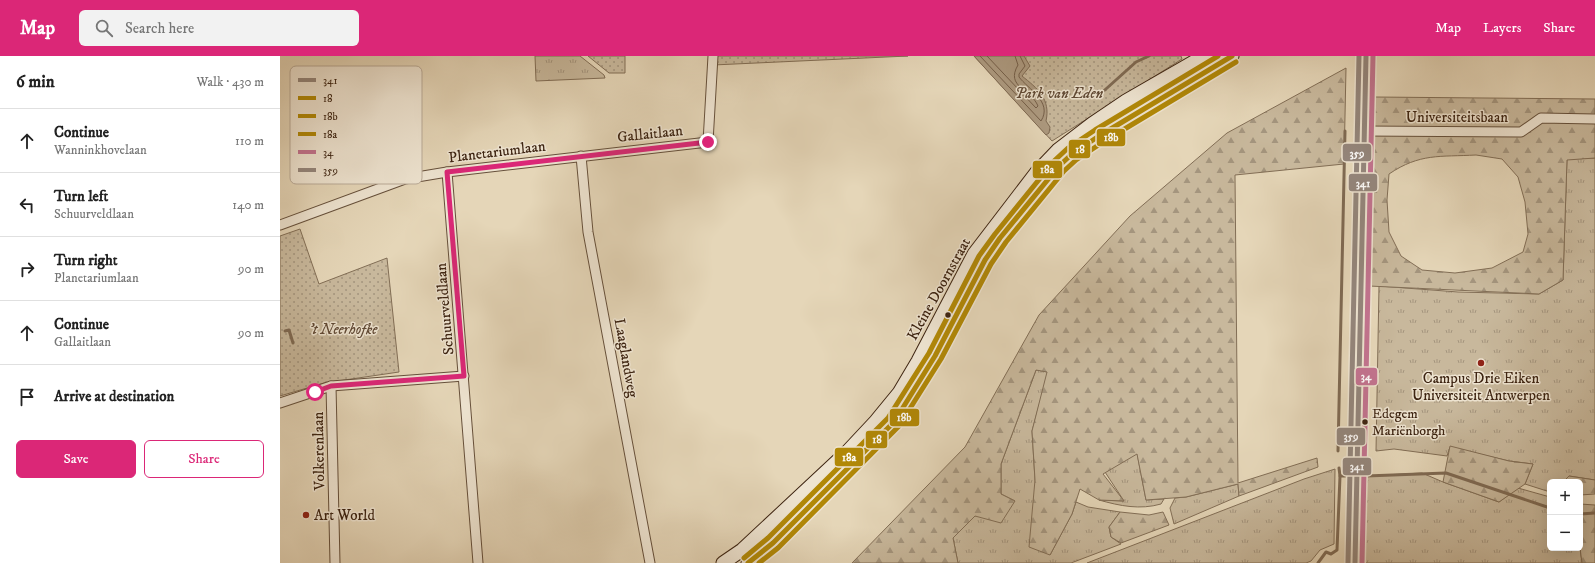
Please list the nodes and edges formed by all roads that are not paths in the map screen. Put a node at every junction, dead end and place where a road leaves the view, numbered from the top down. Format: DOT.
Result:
graph roads {
  1 [pos="713,56"];
  2 [pos="1204,56"];
  3 [pos="1232,56"];
  4 [pos="1366,56"];
  5 [pos="1595,119"];
  6 [pos="1363,131"];
  7 [pos="581,156"];
  8 [pos="447,172"];
  9 [pos="422,176"];
  10 [pos="391,184"];
  11 [pos="280,225"];
  12 [pos="464,376"];
  13 [pos="331,386"];
  14 [pos="280,404"];
  15 [pos="336,563"];
  16 [pos="478,563"];
  17 [pos="650,563"];
  18 [pos="723,563"];
  19 [pos="748,563"];
  20 [pos="1355,563"];
  1 -- 7 [label="street, Gallaitlaan"];
  2 -- 18 [label="street, Kleine Doornstraat"];
  3 -- 19 [label="street, Kleine Doornstraat"];
  4 -- 6 [label="street"];
  5 -- 6 [label="street, Universiteitsbaan"];
  6 -- 20 [label="street"];
  7 -- 8 [label="street, Planetariumlaan"];
  7 -- 17 [label="street, Laaglandweg"];
  8 -- 9 [label="street, Planetariumlaan"];
  8 -- 12 [label="street, Schuurveldlaan"];
  10 -- 11 [label="street, Planetariumlaan"];
  12 -- 13 [label="street"];
  12 -- 16 [label="street, Schuurveldlaan"];
  13 -- 14 [label="street"];
  13 -- 15 [label="street, Volkerenlaan"];
}
